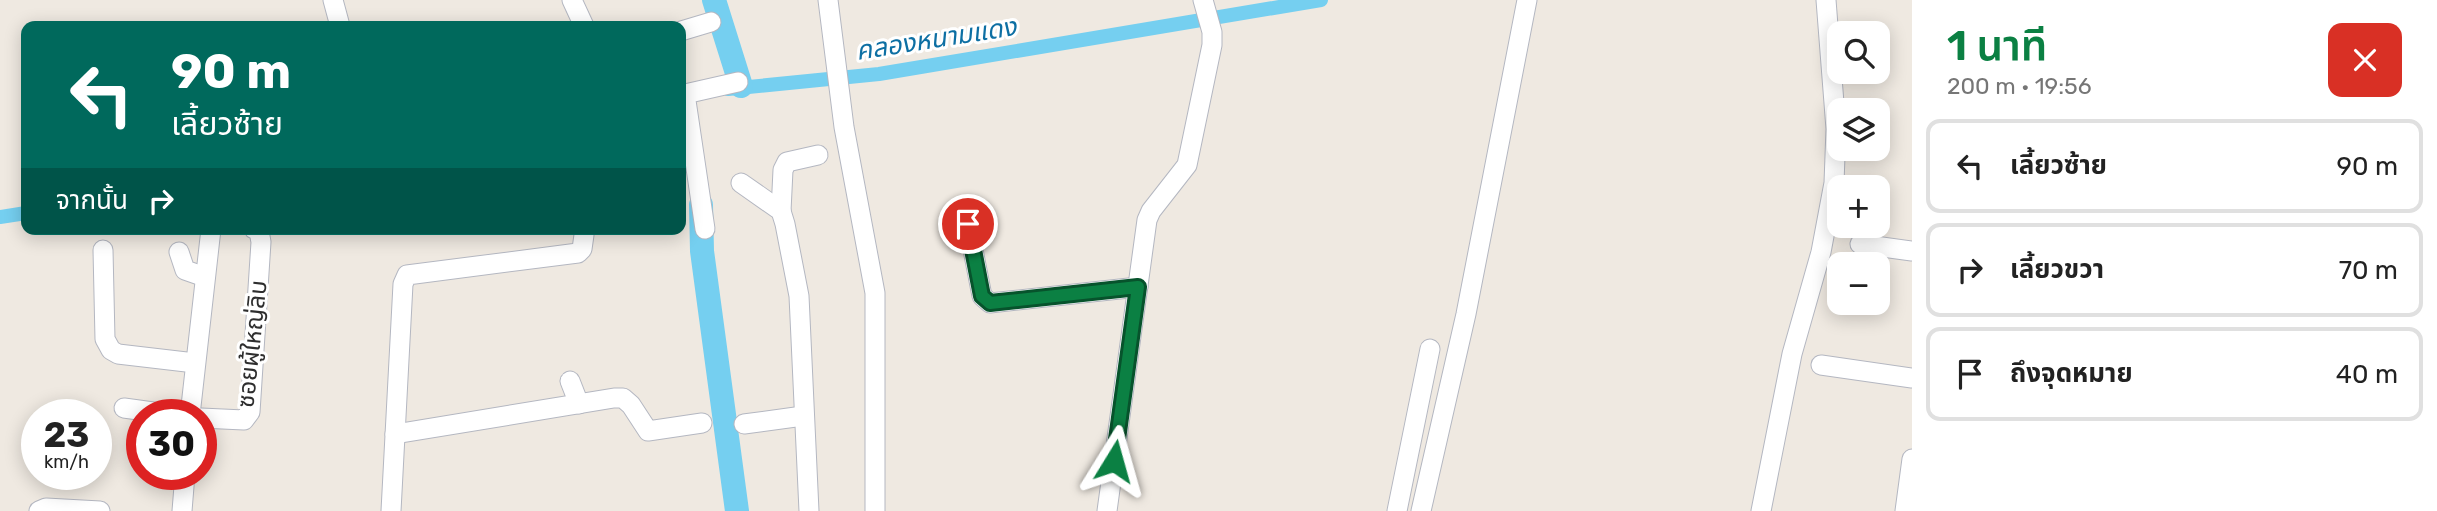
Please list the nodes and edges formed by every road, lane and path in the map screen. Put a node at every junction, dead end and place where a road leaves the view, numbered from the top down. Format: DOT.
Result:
graph roads {
  1 [pos="333,0"];
  2 [pos="572,0"];
  3 [pos="828,0"];
  4 [pos="1527,0"];
  5 [pos="1826,0"];
  6 [pos="1203,2"];
  7 [pos="339,21"];
  8 [pos="581,21"];
  9 [pos="711,22"];
  10 [pos="686,30"];
  11 [pos="738,82"];
  12 [pos="686,100"];
  13 [pos="686,106"];
  14 [pos="818,155"];
  15 [pos="741,183"];
  16 [pos="781,211"];
  17 [pos="968,224"];
  18 [pos="705,229"];
  19 [pos="210,235"];
  20 [pos="260,235"];
  21 [pos="584,235"];
  22 [pos="1860,244"];
  23 [pos="103,250"];
  24 [pos="1912,251"];
  25 [pos="178,252"];
  26 [pos="205,277"];
  27 [pos="1138,287"];
  28 [pos="1430,349"];
  29 [pos="195,363"];
  30 [pos="1821,365"];
  31 [pos="1912,379"];
  32 [pos="570,382"];
  33 [pos="192,399"];
  34 [pos="579,404"];
  35 [pos="803,416"];
  36 [pos="217,419"];
  37 [pos="702,423"];
  38 [pos="744,424"];
  39 [pos="395,434"];
  40 [pos="1912,459"];
  41 [pos="184,490"];
  42 [pos="39,511"];
  43 [pos="100,511"];
  44 [pos="182,511"];
  45 [pos="391,511"];
  46 [pos="809,511"];
  47 [pos="875,511"];
  48 [pos="1107,511"];
  49 [pos="1397,511"];
  50 [pos="1421,511"];
  51 [pos="1761,511"];
  52 [pos="1905,511"];
  1 -- 7 [label="street"];
  2 -- 8 [label="street"];
  3 -- 47 [label="street"];
  4 -- 50 [label="street"];
  5 -- 51 [label="street"];
  6 -- 27 [label="street"];
  9 -- 10 [label="street"];
  11 -- 12 [label="street"];
  13 -- 18 [label="street"];
  14 -- 16 [label="street"];
  15 -- 16 [label="street"];
  16 -- 35 [label="street"];
  17 -- 27 [label="street"];
  19 -- 26 [label="street"];
  20 -- 36 [label="street, ซอยผู้ใหญ่ลิบ"];
  21 -- 39 [label="street"];
  22 -- 24 [label="street"];
  23 -- 29 [label="street"];
  25 -- 26 [label="street"];
  26 -- 29 [label="street"];
  27 -- 48 [label="street"];
  28 -- 49 [label="street"];
  29 -- 33 [label="street"];
  30 -- 31 [label="street"];
  32 -- 34 [label="street"];
  34 -- 37 [label="street"];
  34 -- 39 [label="street"];
  35 -- 38 [label="street"];
  35 -- 46 [label="street"];
  39 -- 45 [label="street"];
  40 -- 52 [label="street"];
  41 -- 44 [label="street"];
  42 -- 43 [label="street"];
}
